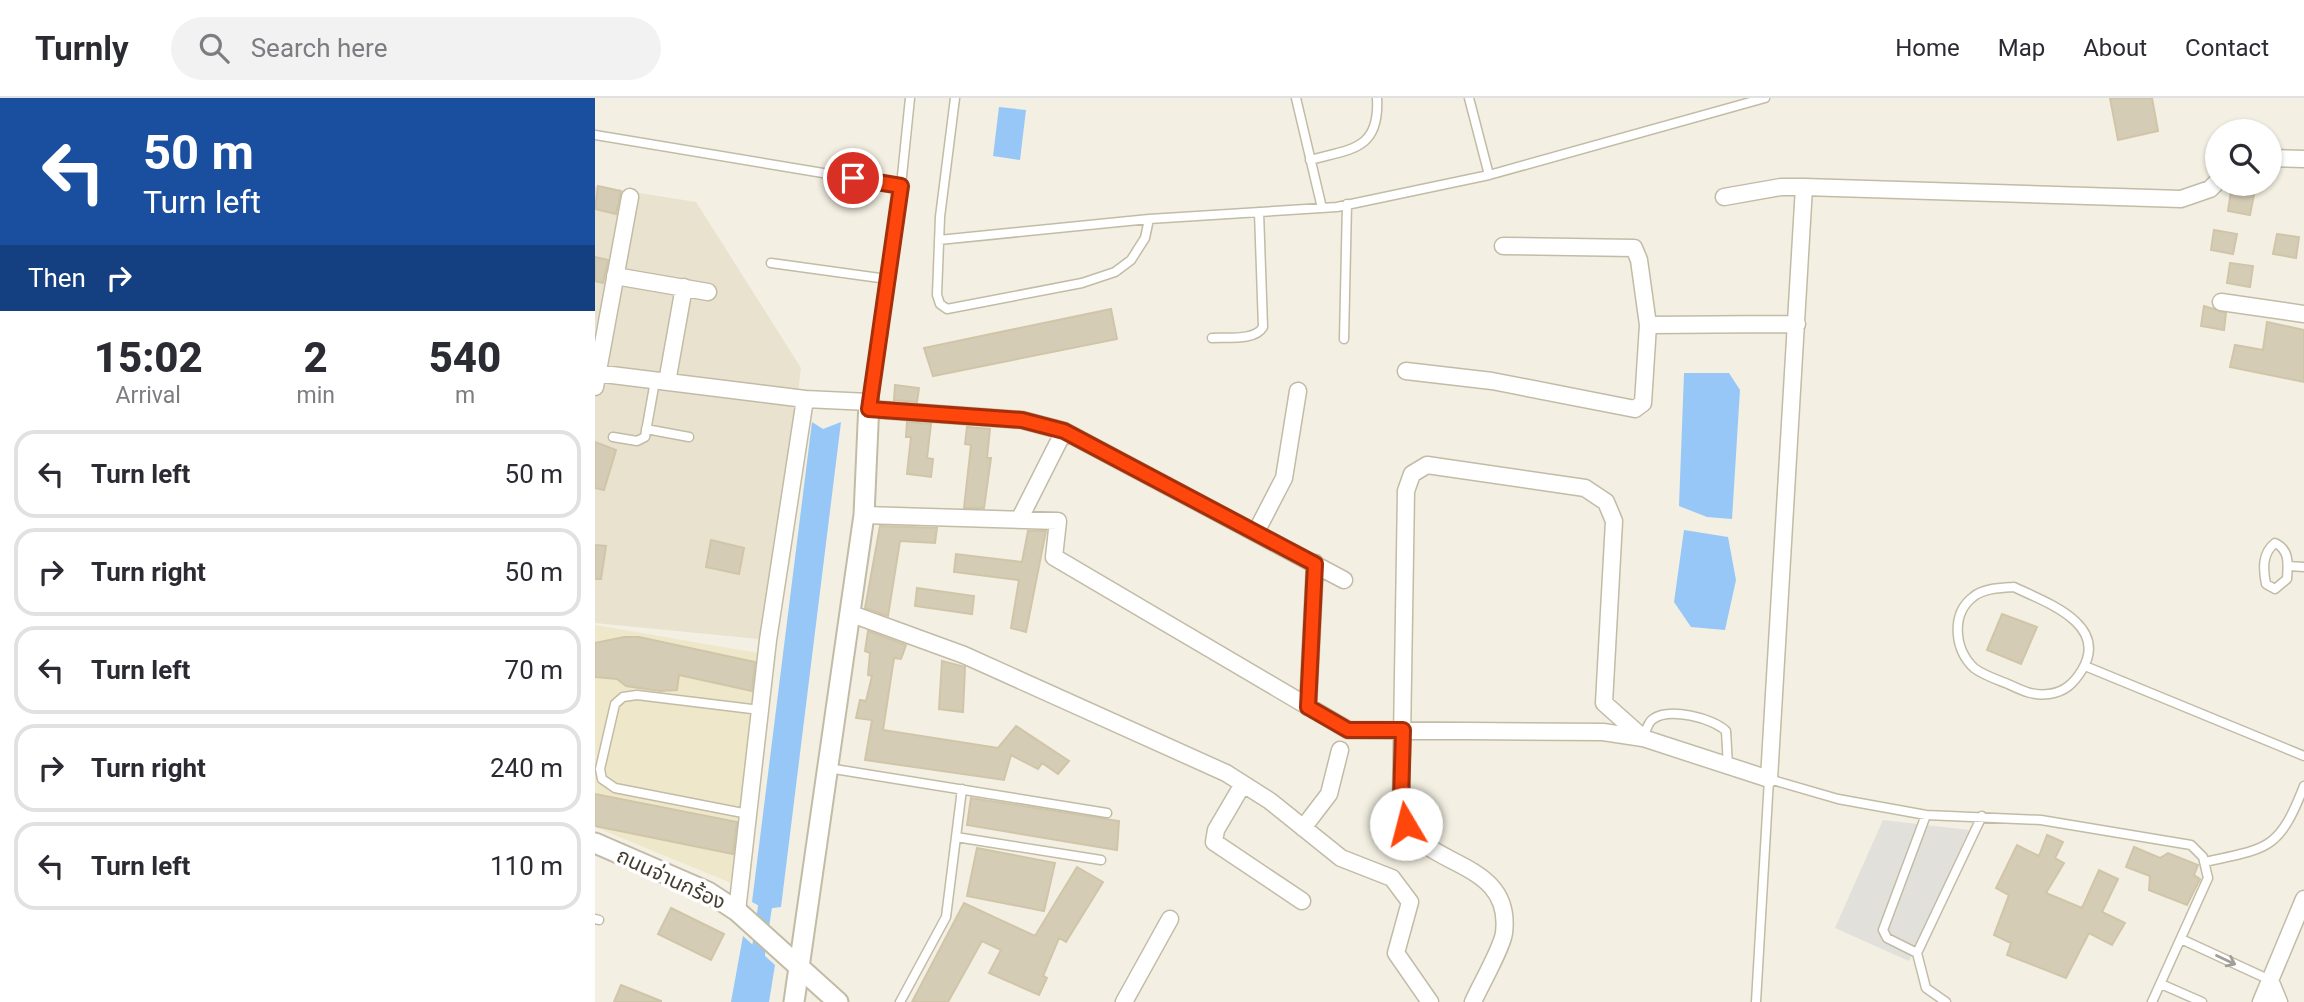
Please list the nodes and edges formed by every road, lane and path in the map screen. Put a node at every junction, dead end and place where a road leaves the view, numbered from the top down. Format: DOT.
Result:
graph roads {
  1 [pos="910,98"];
  2 [pos="955,98"];
  3 [pos="1296,98"];
  4 [pos="1377,98"];
  5 [pos="1469,98"];
  6 [pos="1765,98"];
  7 [pos="595,135"];
  8 [pos="2282,158"];
  9 [pos="2304,159"];
  10 [pos="1310,160"];
  11 [pos="1489,175"];
  12 [pos="901,186"];
  13 [pos="1804,187"];
  14 [pos="2205,191"];
  15 [pos="630,197"];
  16 [pos="1724,197"];
  17 [pos="1346,204"];
  18 [pos="1322,208"];
  19 [pos="1259,212"];
  20 [pos="1149,219"];
  21 [pos="939,240"];
  22 [pos="1503,246"];
  23 [pos="771,263"];
  24 [pos="615,276"];
  25 [pos="887,279"];
  26 [pos="684,287"];
  27 [pos="708,292"];
  28 [pos="2221,302"];
  29 [pos="2304,314"];
  30 [pos="601,316"];
  31 [pos="1797,324"];
  32 [pos="1648,325"];
  33 [pos="1212,338"];
  34 [pos="1344,339"];
  35 [pos="1406,371"];
  36 [pos="596,378"];
  37 [pos="661,381"];
  38 [pos="1298,391"];
  39 [pos="806,399"];
  40 [pos="869,405"];
  41 [pos="646,429"];
  42 [pos="1064,431"];
  43 [pos="613,437"];
  44 [pos="689,437"];
  45 [pos="864,515"];
  46 [pos="1019,520"];
  47 [pos="1256,533"];
  48 [pos="1315,564"];
  49 [pos="2288,566"];
  50 [pos="2304,568"];
  51 [pos="1343,580"];
  52 [pos="849,613"];
  53 [pos="2085,666"];
  54 [pos="1308,707"];
  55 [pos="760,710"];
  56 [pos="1403,730"];
  57 [pos="1643,738"];
  58 [pos="1340,750"];
  59 [pos="2304,756"];
  60 [pos="1728,766"];
  61 [pos="828,768"];
  62 [pos="1769,779"];
  63 [pos="1243,784"];
  64 [pos="2304,786"];
  65 [pos="962,789"];
  66 [pos="1107,813"];
  67 [pos="748,814"];
  68 [pos="1926,815"];
  69 [pos="1982,816"];
  70 [pos="1303,828"];
  71 [pos="956,837"];
  72 [pos="595,844"];
  73 [pos="1101,860"];
  74 [pos="2205,862"];
  75 [pos="2304,899"];
  76 [pos="1302,901"];
  77 [pos="737,911"];
  78 [pos="1170,919"];
  79 [pos="2181,939"];
  80 [pos="1917,953"];
  81 [pos="798,967"];
  82 [pos="2270,980"];
  83 [pos="2161,984"];
  84 [pos="794,1002"];
  85 [pos="838,1002"];
  86 [pos="900,1002"];
  87 [pos="1124,1002"];
  88 [pos="1430,1002"];
  89 [pos="1473,1002"];
  90 [pos="1756,1002"];
  91 [pos="1946,1002"];
  92 [pos="2152,1002"];
  93 [pos="2202,1002"];
  94 [pos="2261,1002"];
  95 [pos="2279,1002"];
  1 -- 12 [label="lane"];
  2 -- 21 [label="lane"];
  3 -- 10 [label="lane"];
  4 -- 10 [label="lane"];
  5 -- 11 [label="lane"];
  6 -- 11 [label="lane"];
  7 -- 12 [label="lane"];
  8 -- 9 [label="street"];
  10 -- 18 [label="lane"];
  11 -- 17 [label="lane"];
  12 -- 25 [label="lane"];
  13 -- 14 [label="street"];
  13 -- 16 [label="street"];
  13 -- 31 [label="street"];
  15 -- 24 [label="street"];
  17 -- 18 [label="lane"];
  17 -- 34 [label="lane"];
  18 -- 19 [label="lane"];
  19 -- 20 [label="lane"];
  19 -- 33 [label="lane"];
  20 -- 21 [label="lane"];
  20 -- 21 [label="lane"];
  22 -- 32 [label="street"];
  23 -- 25 [label="lane"];
  24 -- 26 [label="street"];
  24 -- 30 [label="street"];
  25 -- 40 [label="lane"];
  26 -- 27 [label="street"];
  26 -- 37 [label="street"];
  28 -- 29 [label="street"];
  30 -- 36 [label="street"];
  31 -- 32 [label="street"];
  31 -- 62 [label="street"];
  32 -- 35 [label="street"];
  36 -- 37 [label="street"];
  37 -- 39 [label="street"];
  37 -- 41 [label="lane"];
  38 -- 47 [label="street"];
  39 -- 40 [label="street"];
  39 -- 55 [label="street"];
  40 -- 42 [label="street"];
  40 -- 45 [label="street"];
  41 -- 43 [label="lane"];
  41 -- 44 [label="lane"];
  42 -- 46 [label="street"];
  42 -- 47 [label="street"];
  45 -- 46 [label="street"];
  45 -- 52 [label="street"];
  46 -- 54 [label="street"];
  47 -- 48 [label="street"];
  48 -- 51 [label="street"];
  48 -- 54 [label="street"];
  49 -- 49 [label="lane"];
  49 -- 50 [label="lane"];
  52 -- 61 [label="street"];
  52 -- 63 [label="street"];
  53 -- 53 [label="lane"];
  53 -- 59 [label="lane"];
  54 -- 56 [label="street"];
  55 -- 67 [label="street"];
  55 -- 67 [label="lane"];
  56 -- 57 [label="street"];
  56 -- 57 [label="street"];
  56 -- 89 [label="street"];
  57 -- 60 [label="street"];
  57 -- 60 [label="lane"];
  58 -- 70 [label="street"];
  60 -- 62 [label="street"];
  61 -- 65 [label="lane"];
  61 -- 81 [label="street"];
  62 -- 68 [label="lane"];
  62 -- 90 [label="lane"];
  63 -- 70 [label="street"];
  63 -- 76 [label="street"];
  64 -- 74 [label="lane"];
  65 -- 66 [label="lane"];
  65 -- 71 [label="lane"];
  67 -- 77 [label="street"];
  68 -- 69 [label="lane"];
  68 -- 80 [label="lane"];
  69 -- 74 [label="lane"];
  69 -- 80 [label="lane"];
  70 -- 88 [label="street"];
  71 -- 73 [label="lane"];
  71 -- 86 [label="lane"];
  72 -- 77 [label="street, ถนนจ่านกร้อง"];
  74 -- 79 [label="lane"];
  75 -- 82 [label="street"];
  77 -- 81 [label="street, ถนนจ่านกร้อง"];
  78 -- 87 [label="street"];
  79 -- 82 [label="lane, one-way"];
  79 -- 83 [label="lane"];
  80 -- 91 [label="lane"];
  81 -- 84 [label="street"];
  81 -- 85 [label="street, ถนนจ่านกร้อง"];
  82 -- 94 [label="street"];
  82 -- 95 [label="street"];
  83 -- 92 [label="lane"];
  83 -- 93 [label="lane"];
}
